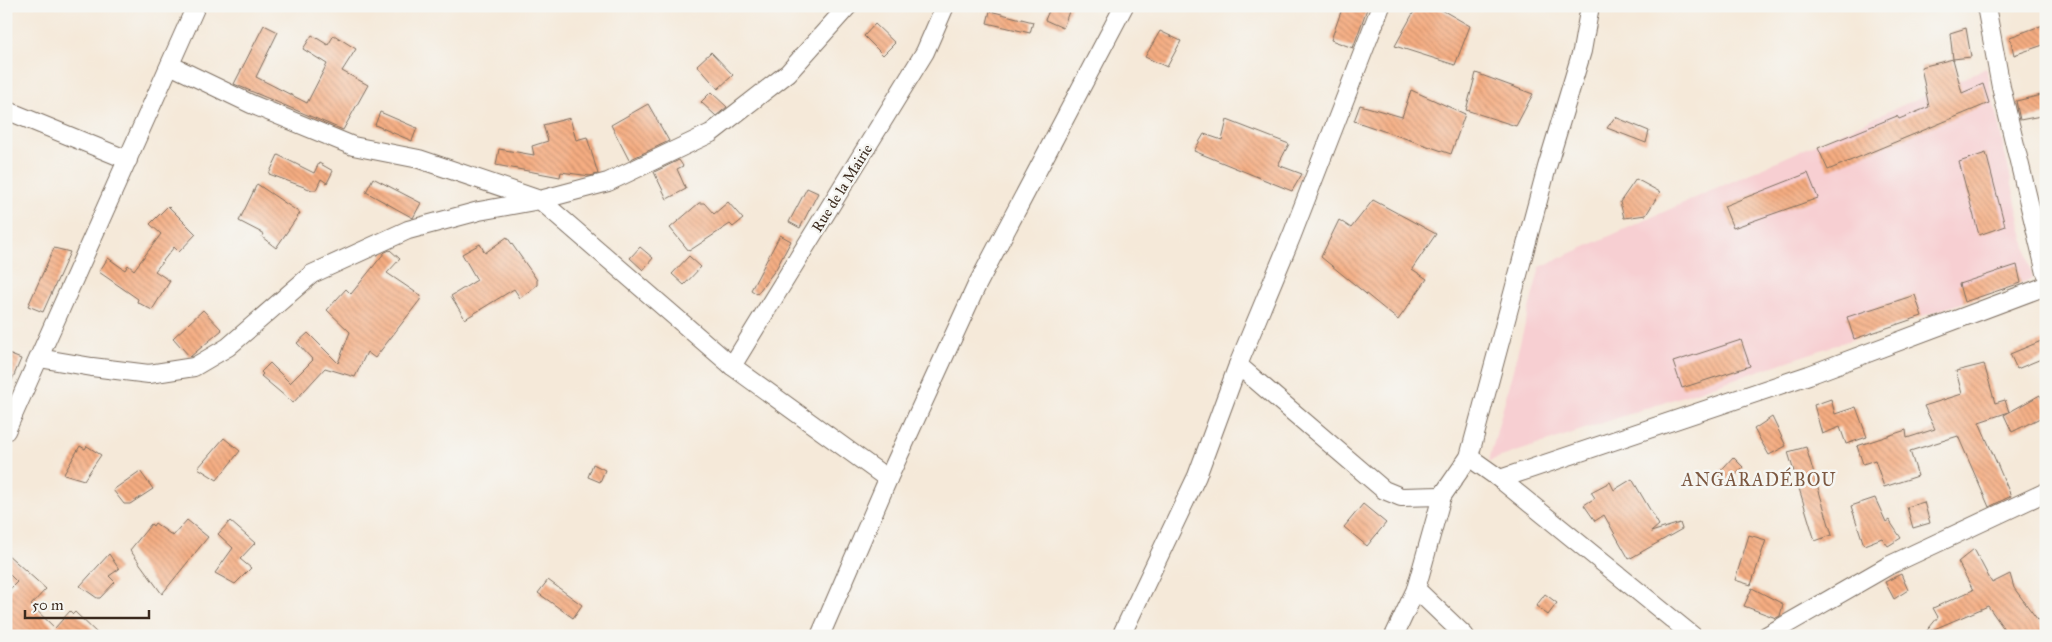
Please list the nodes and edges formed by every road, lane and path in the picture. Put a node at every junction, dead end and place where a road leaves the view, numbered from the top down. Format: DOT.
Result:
graph roads {
  1 [pos="196,6"];
  2 [pos="848,6"];
  3 [pos="945,6"];
  4 [pos="1124,6"];
  5 [pos="1381,6"];
  6 [pos="1590,6"];
  7 [pos="1986,6"];
  8 [pos="170,65"];
  9 [pos="6,110"];
  10 [pos="128,160"];
  11 [pos="540,200"];
  12 [pos="2046,273"];
  13 [pos="2046,286"];
  14 [pos="39,358"];
  15 [pos="1238,365"];
  16 [pos="732,366"];
  17 [pos="6,431"];
  18 [pos="1469,457"];
  19 [pos="888,479"];
  20 [pos="1500,479"];
  21 [pos="2046,492"];
  22 [pos="1442,496"];
  23 [pos="1416,589"];
  24 [pos="820,636"];
  25 [pos="1121,636"];
  26 [pos="1394,636"];
  27 [pos="1466,636"];
  28 [pos="1693,636"];
  29 [pos="1766,636"];
  1 -- 8 [label="street"];
  2 -- 11 [label="street"];
  3 -- 16 [label="street, Rue de la Mairie"];
  4 -- 19 [label="street"];
  5 -- 15 [label="street"];
  6 -- 18 [label="street"];
  7 -- 12 [label="street"];
  8 -- 10 [label="street"];
  8 -- 11 [label="street"];
  9 -- 10 [label="street"];
  10 -- 14 [label="street"];
  11 -- 14 [label="street"];
  11 -- 16 [label="street"];
  13 -- 20 [label="street"];
  14 -- 17 [label="street"];
  15 -- 22 [label="street"];
  15 -- 25 [label="street"];
  16 -- 19 [label="street"];
  18 -- 20 [label="street"];
  18 -- 22 [label="street"];
  19 -- 24 [label="street"];
  20 -- 28 [label="street"];
  21 -- 29 [label="street"];
  22 -- 23 [label="street"];
  23 -- 26 [label="street"];
  23 -- 27 [label="street"];
}
